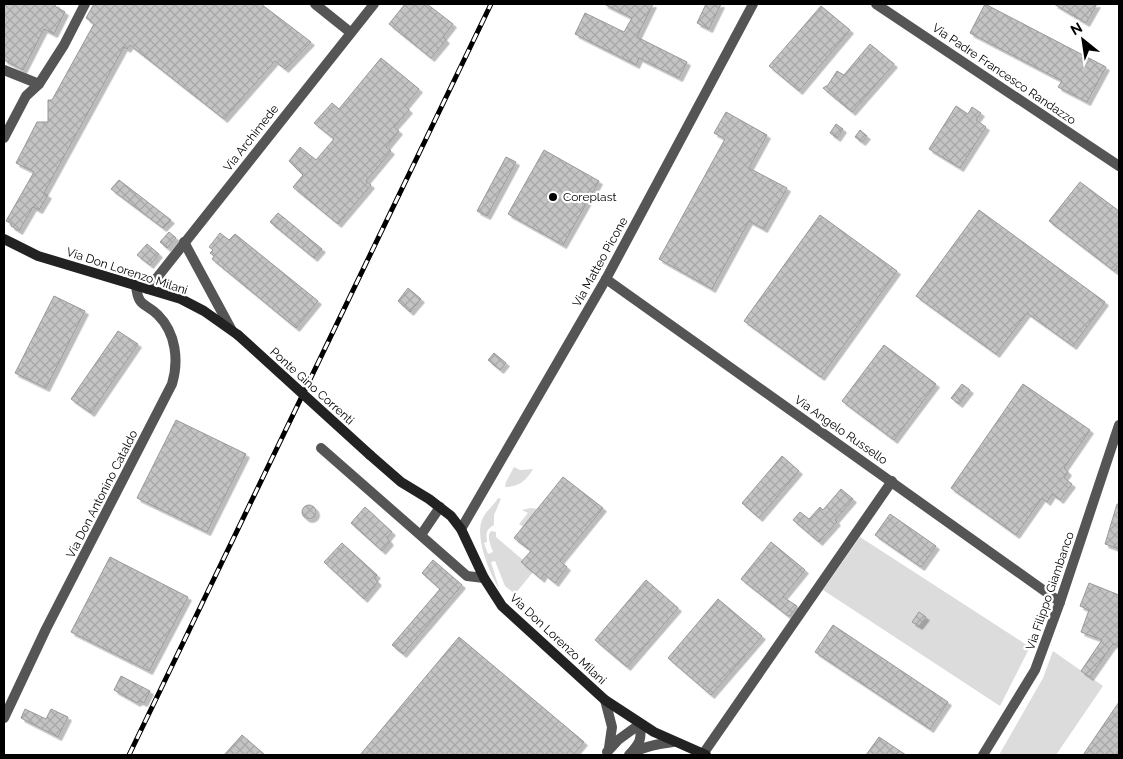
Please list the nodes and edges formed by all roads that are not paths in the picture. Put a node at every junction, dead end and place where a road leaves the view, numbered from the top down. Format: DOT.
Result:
graph roads {
  1 [pos="85,4"];
  2 [pos="314,4"];
  3 [pos="374,4"];
  4 [pos="753,4"];
  5 [pos="876,4"];
  6 [pos="350,32"];
  7 [pos="4,70"];
  8 [pos="39,84"];
  9 [pos="4,138"];
  10 [pos="1119,166"];
  11 [pos="4,239"];
  12 [pos="184,242"];
  13 [pos="606,279"];
  14 [pos="136,285"];
  15 [pos="148,289"];
  16 [pos="234,332"];
  17 [pos="1119,425"];
  18 [pos="321,448"];
  19 [pos="370,455"];
  20 [pos="892,481"];
  21 [pos="440,508"];
  22 [pos="461,529"];
  23 [pos="421,535"];
  24 [pos="484,578"];
  25 [pos="1060,602"];
  26 [pos="605,700"];
  27 [pos="4,718"];
  28 [pos="640,724"];
  29 [pos="673,742"];
  30 [pos="606,754"];
  31 [pos="705,754"];
  32 [pos="630,755"];
  33 [pos="983,755"];
  1 -- 8 [label="street"];
  2 -- 6 [label="street"];
  3 -- 6 [label="street, Via Archimede"];
  4 -- 13 [label="street, Via Matteo Picone"];
  5 -- 10 [label="street, Via Padre Francesco Randazzo"];
  6 -- 12 [label="street, Via Archimede"];
  7 -- 8 [label="street"];
  8 -- 9 [label="street"];
  11 -- 14 [label="street, Via Don Lorenzo Milani"];
  12 -- 15 [label="street, Via Archimede"];
  12 -- 16 [label="street"];
  13 -- 20 [label="street, Via Angelo Russello"];
  13 -- 22 [label="street, Via Matteo Picone"];
  14 -- 15 [label="street, Via Don Lorenzo Milani"];
  14 -- 27 [label="street, Via Don Antonino Cataldo"];
  15 -- 16 [label="street, Via Don Lorenzo Milani"];
  16 -- 19 [label="street, Ponte Gino Correnti, bridge"];
  17 -- 25 [label="street, Via Filippo Giambanco"];
  18 -- 23 [label="street"];
  19 -- 21 [label="street, Via Don Lorenzo Milani"];
  20 -- 25 [label="street, Via Angelo Russello"];
  20 -- 31 [label="street"];
  21 -- 22 [label="street, Via Don Lorenzo Milani"];
  21 -- 23 [label="street"];
  22 -- 24 [label="street, Via Don Lorenzo Milani"];
  23 -- 24 [label="street"];
  24 -- 26 [label="street, Via Don Lorenzo Milani"];
  25 -- 33 [label="street, Via Filippo Giambanco"];
  26 -- 28 [label="street, Via Don Lorenzo Milani"];
  26 -- 30 [label="street"];
  28 -- 29 [label="street, Via Don Lorenzo Milani"];
  28 -- 30 [label="street"];
  28 -- 32 [label="street"];
  29 -- 31 [label="street, Via Don Lorenzo Milani"];
  29 -- 32 [label="street"];
}
